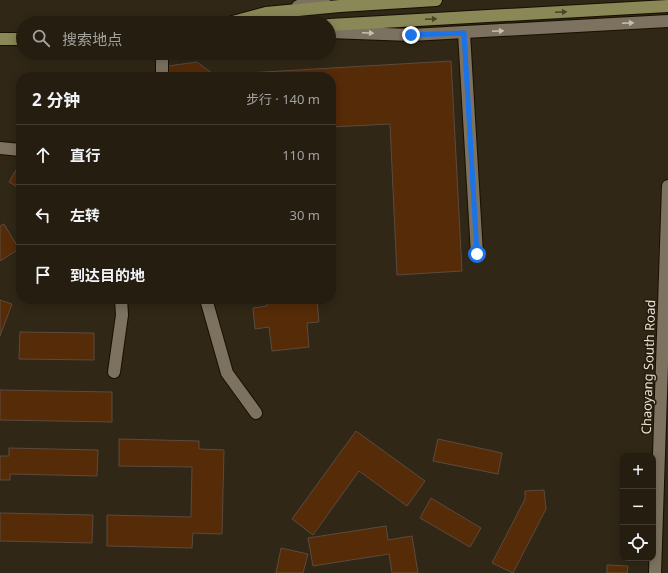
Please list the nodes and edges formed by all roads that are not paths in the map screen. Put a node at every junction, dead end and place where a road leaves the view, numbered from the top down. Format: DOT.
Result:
graph roads {
  1 [pos="324,0"];
  2 [pos="436,0"];
  3 [pos="668,6"];
  4 [pos="266,13"];
  5 [pos="255,16"];
  6 [pos="668,21"];
  7 [pos="336,27"];
  8 [pos="336,27"];
  9 [pos="464,33"];
  10 [pos="0,38"];
  11 [pos="16,39"];
  12 [pos="162,60"];
  13 [pos="162,72"];
  14 [pos="0,148"];
  15 [pos="16,150"];
  16 [pos="668,186"];
  17 [pos="477,254"];
  18 [pos="122,304"];
  19 [pos="207,304"];
  20 [pos="114,372"];
  21 [pos="256,413"];
  22 [pos="655,573"];
  1 -- 4 [label="street"];
  2 -- 4 [label="main road"];
  7 -- 3 [label="main road, one-way"];
  4 -- 5 [label="main road"];
  9 -- 6 [label="street, one-way"];
  8 -- 9 [label="street, one-way"];
  9 -- 17 [label="street"];
  10 -- 11 [label="main road"];
  12 -- 13 [label="street"];
  14 -- 15 [label="street"];
  16 -- 22 [label="street, Chaoyang South Road"];
  18 -- 20 [label="street"];
  19 -- 21 [label="street"];
}
